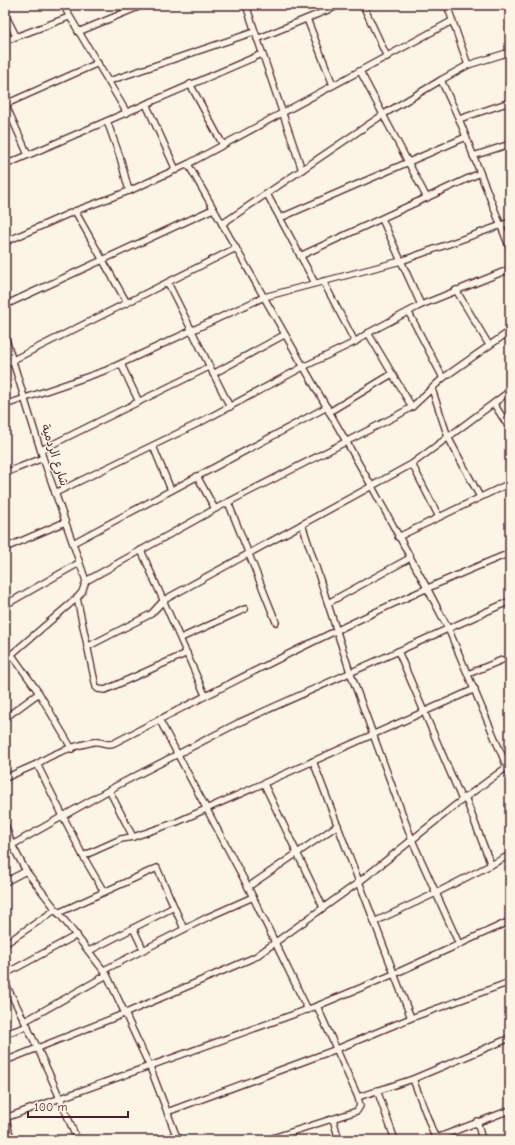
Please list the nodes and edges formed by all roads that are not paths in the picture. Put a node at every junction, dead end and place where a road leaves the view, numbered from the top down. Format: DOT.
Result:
graph roads {
  1 [pos="63,5"];
  2 [pos="143,5"];
  3 [pos="246,5"];
  4 [pos="340,5"];
  5 [pos="363,5"];
  6 [pos="447,5"];
  7 [pos="5,14"];
  8 [pos="69,17"];
  9 [pos="307,19"];
  10 [pos="452,21"];
  11 [pos="78,32"];
  12 [pos="254,32"];
  13 [pos="16,36"];
  14 [pos="256,39"];
  15 [pos="5,41"];
  16 [pos="510,52"];
  17 [pos="262,54"];
  18 [pos="387,57"];
  19 [pos="98,63"];
  20 [pos="468,65"];
  21 [pos="360,71"];
  22 [pos="441,80"];
  23 [pos="109,81"];
  24 [pos="190,84"];
  25 [pos="333,85"];
  26 [pos="510,102"];
  27 [pos="5,104"];
  28 [pos="146,104"];
  29 [pos="127,113"];
  30 [pos="282,114"];
  31 [pos="384,114"];
  32 [pos="459,119"];
  33 [pos="106,121"];
  34 [pos="466,137"];
  35 [pos="510,144"];
  36 [pos="223,145"];
  37 [pos="28,155"];
  38 [pos="473,156"];
  39 [pos="408,161"];
  40 [pos="188,164"];
  41 [pos="5,165"];
  42 [pos="176,170"];
  43 [pos="302,170"];
  44 [pos="480,173"];
  45 [pos="129,191"];
  46 [pos="266,194"];
  47 [pos="427,198"];
  48 [pos="213,209"];
  49 [pos="75,211"];
  50 [pos="280,218"];
  51 [pos="382,219"];
  52 [pos="510,222"];
  53 [pos="222,224"];
  54 [pos="500,226"];
  55 [pos="5,242"];
  56 [pos="236,248"];
  57 [pos="510,250"];
  58 [pos="300,256"];
  59 [pos="102,259"];
  60 [pos="401,261"];
  61 [pos="510,269"];
  62 [pos="323,281"];
  63 [pos="168,283"];
  64 [pos="316,283"];
  65 [pos="456,290"];
  66 [pos="264,297"];
  67 [pos="127,303"];
  68 [pos="5,305"];
  69 [pos="421,305"];
  70 [pos="408,313"];
  71 [pos="192,330"];
  72 [pos="510,331"];
  73 [pos="368,333"];
  74 [pos="284,335"];
  75 [pos="5,336"];
  76 [pos="356,342"];
  77 [pos="489,345"];
  78 [pos="13,360"];
  79 [pos="5,364"];
  80 [pos="121,364"];
  81 [pos="209,367"];
  82 [pos="303,367"];
  83 [pos="213,374"];
  84 [pos="392,374"];
  85 [pos="443,378"];
  86 [pos="432,389"];
  87 [pos="510,391"];
  88 [pos="25,398"];
  89 [pos="139,402"];
  90 [pos="494,404"];
  91 [pos="5,405"];
  92 [pos="230,407"];
  93 [pos="412,407"];
  94 [pos="328,410"];
  95 [pos="510,430"];
  96 [pos="448,437"];
  97 [pos="346,441"];
  98 [pos="153,446"];
  99 [pos="41,450"];
  100 [pos="43,458"];
  101 [pos="412,464"];
  102 [pos="5,473"];
  103 [pos="197,476"];
  104 [pos="510,483"];
  105 [pos="371,485"];
  106 [pos="171,490"];
  107 [pos="55,493"];
  108 [pos="480,498"];
  109 [pos="228,502"];
  110 [pos="215,509"];
  111 [pos="439,517"];
  112 [pos="65,522"];
  113 [pos="302,524"];
  114 [pos="398,537"];
  115 [pos="73,544"];
  116 [pos="5,548"];
  117 [pos="141,550"];
  118 [pos="249,553"];
  119 [pos="510,553"];
  120 [pos="410,558"];
  121 [pos="79,563"];
  122 [pos="86,581"];
  123 [pos="427,588"];
  124 [pos="77,598"];
  125 [pos="164,600"];
  126 [pos="510,601"];
  127 [pos="328,603"];
  128 [pos="5,605"];
  129 [pos="245,609"];
  130 [pos="276,622"];
  131 [pos="448,628"];
  132 [pos="336,631"];
  133 [pos="181,638"];
  134 [pos="88,647"];
  135 [pos="398,651"];
  136 [pos="187,654"];
  137 [pos="12,655"];
  138 [pos="5,660"];
  139 [pos="502,660"];
  140 [pos="350,672"];
  141 [pos="468,674"];
  142 [pos="475,689"];
  143 [pos="39,693"];
  144 [pos="205,695"];
  145 [pos="423,714"];
  146 [pos="5,718"];
  147 [pos="159,719"];
  148 [pos="373,735"];
  149 [pos="72,748"];
  150 [pos="178,754"];
  151 [pos="510,756"];
  152 [pos="504,759"];
  153 [pos="313,761"];
  154 [pos="37,764"];
  155 [pos="507,767"];
  156 [pos="510,774"];
  157 [pos="5,778"];
  158 [pos="264,784"];
  159 [pos="109,790"];
  160 [pos="464,799"];
  161 [pos="207,808"];
  162 [pos="62,816"];
  163 [pos="5,824"];
  164 [pos="338,825"];
  165 [pos="133,837"];
  166 [pos="412,840"];
  167 [pos="12,845"];
  168 [pos="5,848"];
  169 [pos="296,854"];
  170 [pos="510,855"];
  171 [pos="83,856"];
  172 [pos="491,865"];
  173 [pos="26,871"];
  174 [pos="5,882"];
  175 [pos="359,882"];
  176 [pos="248,887"];
  177 [pos="104,892"];
  178 [pos="436,893"];
  179 [pos="253,897"];
  180 [pos="174,907"];
  181 [pos="323,907"];
  182 [pos="56,911"];
  183 [pos="510,921"];
  184 [pos="374,922"];
  185 [pos="133,928"];
  186 [pos="184,929"];
  187 [pos="76,935"];
  188 [pos="276,943"];
  189 [pos="5,944"];
  190 [pos="459,944"];
  191 [pos="143,949"];
  192 [pos="89,951"];
  193 [pos="105,972"];
  194 [pos="5,974"];
  195 [pos="394,974"];
  196 [pos="510,982"];
  197 [pos="5,983"];
  198 [pos="317,1006"];
  199 [pos="308,1010"];
  200 [pos="126,1014"];
  201 [pos="411,1018"];
  202 [pos="26,1024"];
  203 [pos="5,1034"];
  204 [pos="510,1038"];
  205 [pos="37,1048"];
  206 [pos="337,1049"];
  207 [pos="5,1062"];
  208 [pos="150,1067"];
  209 [pos="413,1078"];
  210 [pos="377,1090"];
  211 [pos="60,1097"];
  212 [pos="358,1097"];
  213 [pos="510,1110"];
  214 [pos="168,1112"];
  215 [pos="6,1118"];
  216 [pos="333,1119"];
  217 [pos="477,1121"];
  218 [pos="176,1134"];
  219 [pos="11,1140"];
  220 [pos="77,1140"];
  221 [pos="161,1140"];
  222 [pos="180,1140"];
  223 [pos="266,1140"];
  224 [pos="339,1140"];
  225 [pos="395,1140"];
  226 [pos="482,1140"];
  1 -- 8 [label="street"];
  2 -- 11 [label="street"];
  3 -- 12 [label="street"];
  4 -- 9 [label="street"];
  5 -- 18 [label="street"];
  6 -- 10 [label="street"];
  7 -- 13 [label="street"];
  8 -- 11 [label="street"];
  8 -- 13 [label="street"];
  9 -- 14 [label="street"];
  9 -- 25 [label="street"];
  10 -- 18 [label="street"];
  10 -- 20 [label="street"];
  11 -- 19 [label="street"];
  12 -- 14 [label="street"];
  12 -- 23 [label="street"];
  13 -- 15 [label="street"];
  14 -- 17 [label="street"];
  16 -- 20 [label="street"];
  17 -- 24 [label="street"];
  17 -- 30 [label="street"];
  18 -- 21 [label="street"];
  19 -- 23 [label="street"];
  19 -- 27 [label="street"];
  20 -- 22 [label="street"];
  21 -- 25 [label="street"];
  21 -- 31 [label="street"];
  22 -- 31 [label="street"];
  22 -- 32 [label="street"];
  23 -- 29 [label="street"];
  24 -- 28 [label="street"];
  24 -- 36 [label="street"];
  25 -- 30 [label="street"];
  26 -- 32 [label="street"];
  27 -- 37 [label="street"];
  28 -- 29 [label="street"];
  28 -- 42 [label="street"];
  29 -- 33 [label="street"];
  30 -- 36 [label="street"];
  30 -- 43 [label="street"];
  31 -- 39 [label="street"];
  31 -- 43 [label="street"];
  32 -- 34 [label="street"];
  33 -- 37 [label="street"];
  33 -- 45 [label="street"];
  34 -- 38 [label="street"];
  34 -- 39 [label="street"];
  35 -- 38 [label="street"];
  36 -- 40 [label="street"];
  37 -- 41 [label="street"];
  38 -- 44 [label="street"];
  39 -- 47 [label="street"];
  39 -- 50 [label="street"];
  40 -- 42 [label="street"];
  40 -- 48 [label="street"];
  42 -- 45 [label="street"];
  43 -- 46 [label="street"];
  44 -- 47 [label="street"];
  44 -- 54 [label="street"];
  45 -- 49 [label="street"];
  46 -- 50 [label="street"];
  46 -- 53 [label="street"];
  47 -- 51 [label="street"];
  48 -- 53 [label="street"];
  48 -- 59 [label="street"];
  49 -- 55 [label="street"];
  49 -- 59 [label="street"];
  50 -- 58 [label="street"];
  51 -- 58 [label="street"];
  51 -- 60 [label="street"];
  52 -- 54 [label="street"];
  53 -- 56 [label="street"];
  54 -- 57 [label="street"];
  54 -- 60 [label="street"];
  56 -- 63 [label="street"];
  56 -- 66 [label="street"];
  58 -- 64 [label="street"];
  59 -- 67 [label="street"];
  59 -- 68 [label="street"];
  60 -- 62 [label="street"];
  60 -- 69 [label="street"];
  61 -- 65 [label="street"];
  62 -- 64 [label="street"];
  62 -- 76 [label="street"];
  63 -- 67 [label="street"];
  63 -- 71 [label="street"];
  64 -- 66 [label="street"];
  65 -- 69 [label="street"];
  65 -- 77 [label="street"];
  66 -- 71 [label="street"];
  66 -- 74 [label="street"];
  67 -- 78 [label="street"];
  69 -- 70 [label="street"];
  70 -- 73 [label="street"];
  70 -- 85 [label="street"];
  71 -- 80 [label="street"];
  71 -- 81 [label="street"];
  72 -- 77 [label="street"];
  73 -- 76 [label="street"];
  73 -- 84 [label="street"];
  74 -- 82 [label="street"];
  74 -- 83 [label="street"];
  75 -- 78 [label="street, شارع الردمية"];
  76 -- 82 [label="street"];
  77 -- 85 [label="street"];
  78 -- 79 [label="street"];
  78 -- 88 [label="street, شارع الردمية"];
  80 -- 88 [label="street"];
  80 -- 89 [label="street"];
  81 -- 83 [label="street"];
  81 -- 89 [label="street"];
  82 -- 92 [label="street"];
  82 -- 94 [label="street"];
  83 -- 92 [label="street"];
  84 -- 93 [label="street"];
  84 -- 94 [label="street"];
  85 -- 86 [label="street"];
  86 -- 93 [label="street"];
  86 -- 96 [label="street"];
  87 -- 90 [label="street"];
  88 -- 91 [label="street"];
  88 -- 99 [label="street, شارع الردمية"];
  89 -- 99 [label="street"];
  90 -- 95 [label="street"];
  90 -- 96 [label="street"];
  92 -- 98 [label="street"];
  93 -- 97 [label="street"];
  94 -- 97 [label="street"];
  94 -- 103 [label="street"];
  96 -- 101 [label="street"];
  96 -- 108 [label="street"];
  97 -- 105 [label="street"];
  97 -- 109 [label="street"];
  98 -- 106 [label="street"];
  98 -- 107 [label="street"];
  99 -- 100 [label="street, شارع الردمية"];
  100 -- 102 [label="street"];
  100 -- 107 [label="street, شارع الردمية"];
  101 -- 105 [label="street"];
  101 -- 111 [label="street"];
  103 -- 106 [label="street"];
  103 -- 110 [label="street"];
  104 -- 108 [label="street"];
  105 -- 113 [label="street"];
  105 -- 114 [label="street"];
  106 -- 115 [label="street"];
  107 -- 112 [label="street, شارع الردمية"];
  108 -- 111 [label="street"];
  109 -- 110 [label="street"];
  109 -- 118 [label="street"];
  110 -- 117 [label="street"];
  111 -- 114 [label="street"];
  112 -- 115 [label="street, شارع الردمية"];
  112 -- 116 [label="street"];
  113 -- 118 [label="street"];
  113 -- 127 [label="street"];
  114 -- 120 [label="street"];
  115 -- 121 [label="street, شارع الردمية"];
  117 -- 122 [label="street"];
  117 -- 125 [label="street"];
  118 -- 125 [label="street"];
  118 -- 130 [label="street"];
  119 -- 123 [label="street"];
  120 -- 123 [label="street"];
  120 -- 127 [label="street"];
  121 -- 122 [label="street, شارع الردمية"];
  121 -- 128 [label="street"];
  122 -- 124 [label="street"];
  123 -- 131 [label="street"];
  123 -- 132 [label="street"];
  124 -- 134 [label="street"];
  124 -- 137 [label="street"];
  125 -- 133 [label="street"];
  125 -- 134 [label="street"];
  126 -- 131 [label="street"];
  127 -- 132 [label="street"];
  129 -- 133 [label="street"];
  131 -- 135 [label="street"];
  131 -- 141 [label="street"];
  132 -- 140 [label="street"];
  132 -- 144 [label="street"];
  133 -- 136 [label="street"];
  134 -- 136 [label="street"];
  135 -- 140 [label="street"];
  135 -- 145 [label="street"];
  136 -- 144 [label="street"];
  137 -- 138 [label="street"];
  137 -- 143 [label="street"];
  139 -- 141 [label="street"];
  140 -- 148 [label="street"];
  140 -- 150 [label="street"];
  141 -- 142 [label="street"];
  142 -- 145 [label="street"];
  142 -- 152 [label="street"];
  143 -- 146 [label="street"];
  143 -- 149 [label="street"];
  144 -- 147 [label="street"];
  145 -- 148 [label="street"];
  145 -- 160 [label="street"];
  147 -- 149 [label="street"];
  147 -- 150 [label="street"];
  148 -- 153 [label="street"];
  148 -- 166 [label="street"];
  149 -- 154 [label="street"];
  150 -- 159 [label="street"];
  150 -- 161 [label="street"];
  151 -- 152 [label="street"];
  152 -- 155 [label="street"];
  153 -- 158 [label="street"];
  153 -- 164 [label="street"];
  154 -- 157 [label="street"];
  154 -- 162 [label="street"];
  155 -- 156 [label="street"];
  155 -- 160 [label="street"];
  158 -- 161 [label="street"];
  158 -- 169 [label="street"];
  159 -- 162 [label="street"];
  159 -- 165 [label="street"];
  160 -- 166 [label="street"];
  160 -- 172 [label="street"];
  161 -- 165 [label="street"];
  161 -- 176 [label="street"];
  162 -- 167 [label="street"];
  162 -- 171 [label="street"];
  163 -- 167 [label="street"];
  164 -- 169 [label="street"];
  164 -- 175 [label="street"];
  165 -- 171 [label="street"];
  166 -- 175 [label="street"];
  166 -- 178 [label="street"];
  167 -- 168 [label="street"];
  167 -- 173 [label="street"];
  169 -- 176 [label="street"];
  169 -- 181 [label="street"];
  170 -- 172 [label="street"];
  171 -- 177 [label="street"];
  172 -- 178 [label="street"];
  173 -- 174 [label="street"];
  173 -- 182 [label="street"];
  175 -- 181 [label="street"];
  175 -- 184 [label="street"];
  176 -- 179 [label="street"];
  177 -- 180 [label="street"];
  177 -- 182 [label="street"];
  178 -- 184 [label="street"];
  178 -- 190 [label="street"];
  179 -- 186 [label="street"];
  179 -- 188 [label="street"];
  180 -- 185 [label="street"];
  180 -- 186 [label="street"];
  181 -- 188 [label="street"];
  182 -- 187 [label="street"];
  182 -- 189 [label="street"];
  183 -- 190 [label="street"];
  184 -- 195 [label="street"];
  185 -- 191 [label="street"];
  185 -- 192 [label="street"];
  186 -- 191 [label="street"];
  187 -- 192 [label="street"];
  187 -- 194 [label="street"];
  188 -- 199 [label="street"];
  188 -- 200 [label="street"];
  190 -- 195 [label="street"];
  191 -- 193 [label="street"];
  192 -- 193 [label="street"];
  193 -- 200 [label="street"];
  193 -- 202 [label="street"];
  195 -- 198 [label="street"];
  195 -- 201 [label="street"];
  196 -- 201 [label="street"];
  197 -- 202 [label="street"];
  198 -- 199 [label="street"];
  198 -- 206 [label="street"];
  199 -- 208 [label="street"];
  200 -- 205 [label="street"];
  200 -- 208 [label="street"];
  201 -- 206 [label="street"];
  202 -- 203 [label="street"];
  202 -- 205 [label="street"];
  204 -- 209 [label="street"];
  205 -- 207 [label="street"];
  205 -- 211 [label="street"];
  206 -- 212 [label="street"];
  206 -- 214 [label="street"];
  208 -- 211 [label="street"];
  208 -- 214 [label="street"];
  209 -- 210 [label="street"];
  209 -- 217 [label="street"];
  210 -- 212 [label="street"];
  210 -- 225 [label="street"];
  211 -- 215 [label="street"];
  211 -- 220 [label="street"];
  212 -- 216 [label="street"];
  213 -- 217 [label="street"];
  214 -- 218 [label="street"];
  215 -- 219 [label="street"];
  216 -- 223 [label="street"];
  216 -- 224 [label="street"];
  217 -- 226 [label="street"];
  218 -- 221 [label="street"];
  218 -- 222 [label="street"];
}
